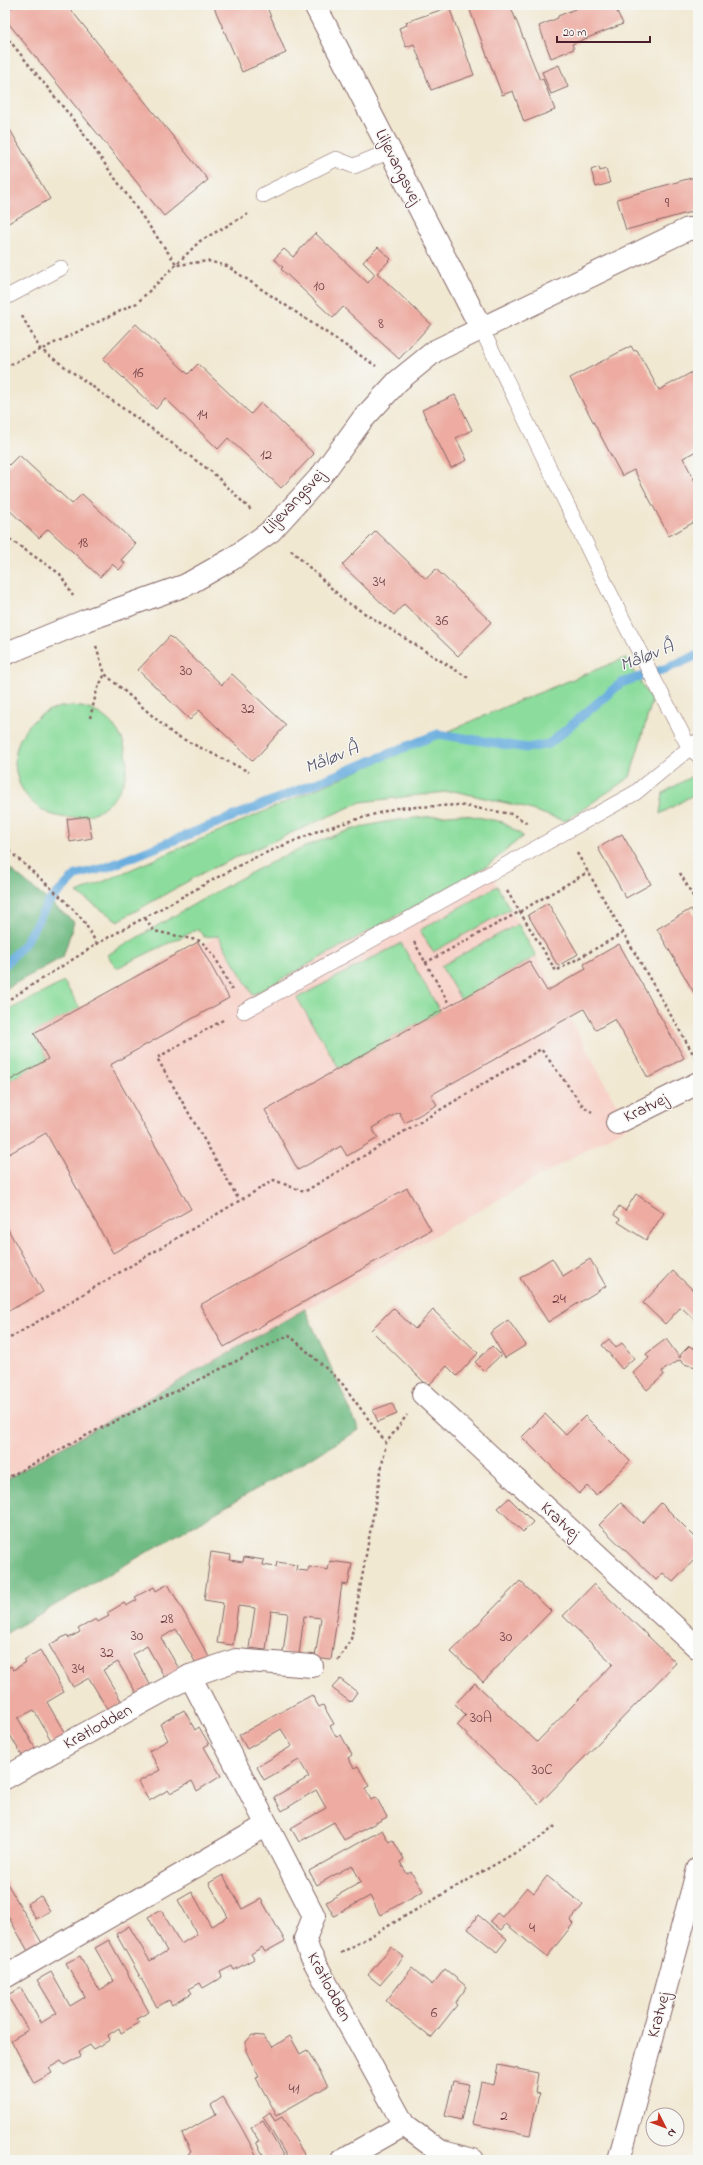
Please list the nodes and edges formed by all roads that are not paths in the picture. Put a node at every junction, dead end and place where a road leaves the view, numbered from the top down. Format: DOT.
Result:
graph roads {
  1 [pos="316,5"];
  2 [pos="390,151"];
  3 [pos="263,195"];
  4 [pos="698,229"];
  5 [pos="61,268"];
  6 [pos="5,298"];
  7 [pos="481,328"];
  8 [pos="5,654"];
  9 [pos="695,748"];
  10 [pos="244,1011"];
  11 [pos="698,1083"];
  12 [pos="616,1123"];
  13 [pos="423,1394"];
  14 [pos="698,1648"];
  15 [pos="312,1666"];
  16 [pos="190,1676"];
  17 [pos="5,1778"];
  18 [pos="267,1825"];
  19 [pos="698,1869"];
  20 [pos="5,1977"];
  21 [pos="404,2125"];
  22 [pos="342,2160"];
  23 [pos="473,2160"];
  24 [pos="619,2160"];
  1 -- 2 [label="street, Liljevangsvej"];
  2 -- 3 [label="lane"];
  2 -- 7 [label="street, Liljevangsvej"];
  4 -- 7 [label="street, Liljevangsvej"];
  5 -- 6 [label="lane"];
  7 -- 8 [label="street, Liljevangsvej"];
  7 -- 9 [label="lane, Liljevangsvej"];
  9 -- 10 [label="lane"];
  11 -- 12 [label="street, Kratvej"];
  13 -- 14 [label="street, Kratvej"];
  15 -- 16 [label="street, Kratlodden"];
  16 -- 17 [label="street, Kratlodden"];
  16 -- 18 [label="street, Kratlodden"];
  18 -- 20 [label="street"];
  18 -- 21 [label="street, Kratlodden"];
  19 -- 24 [label="street, Kratvej"];
  21 -- 22 [label="street"];
  21 -- 23 [label="street, Kratlodden"];
}
